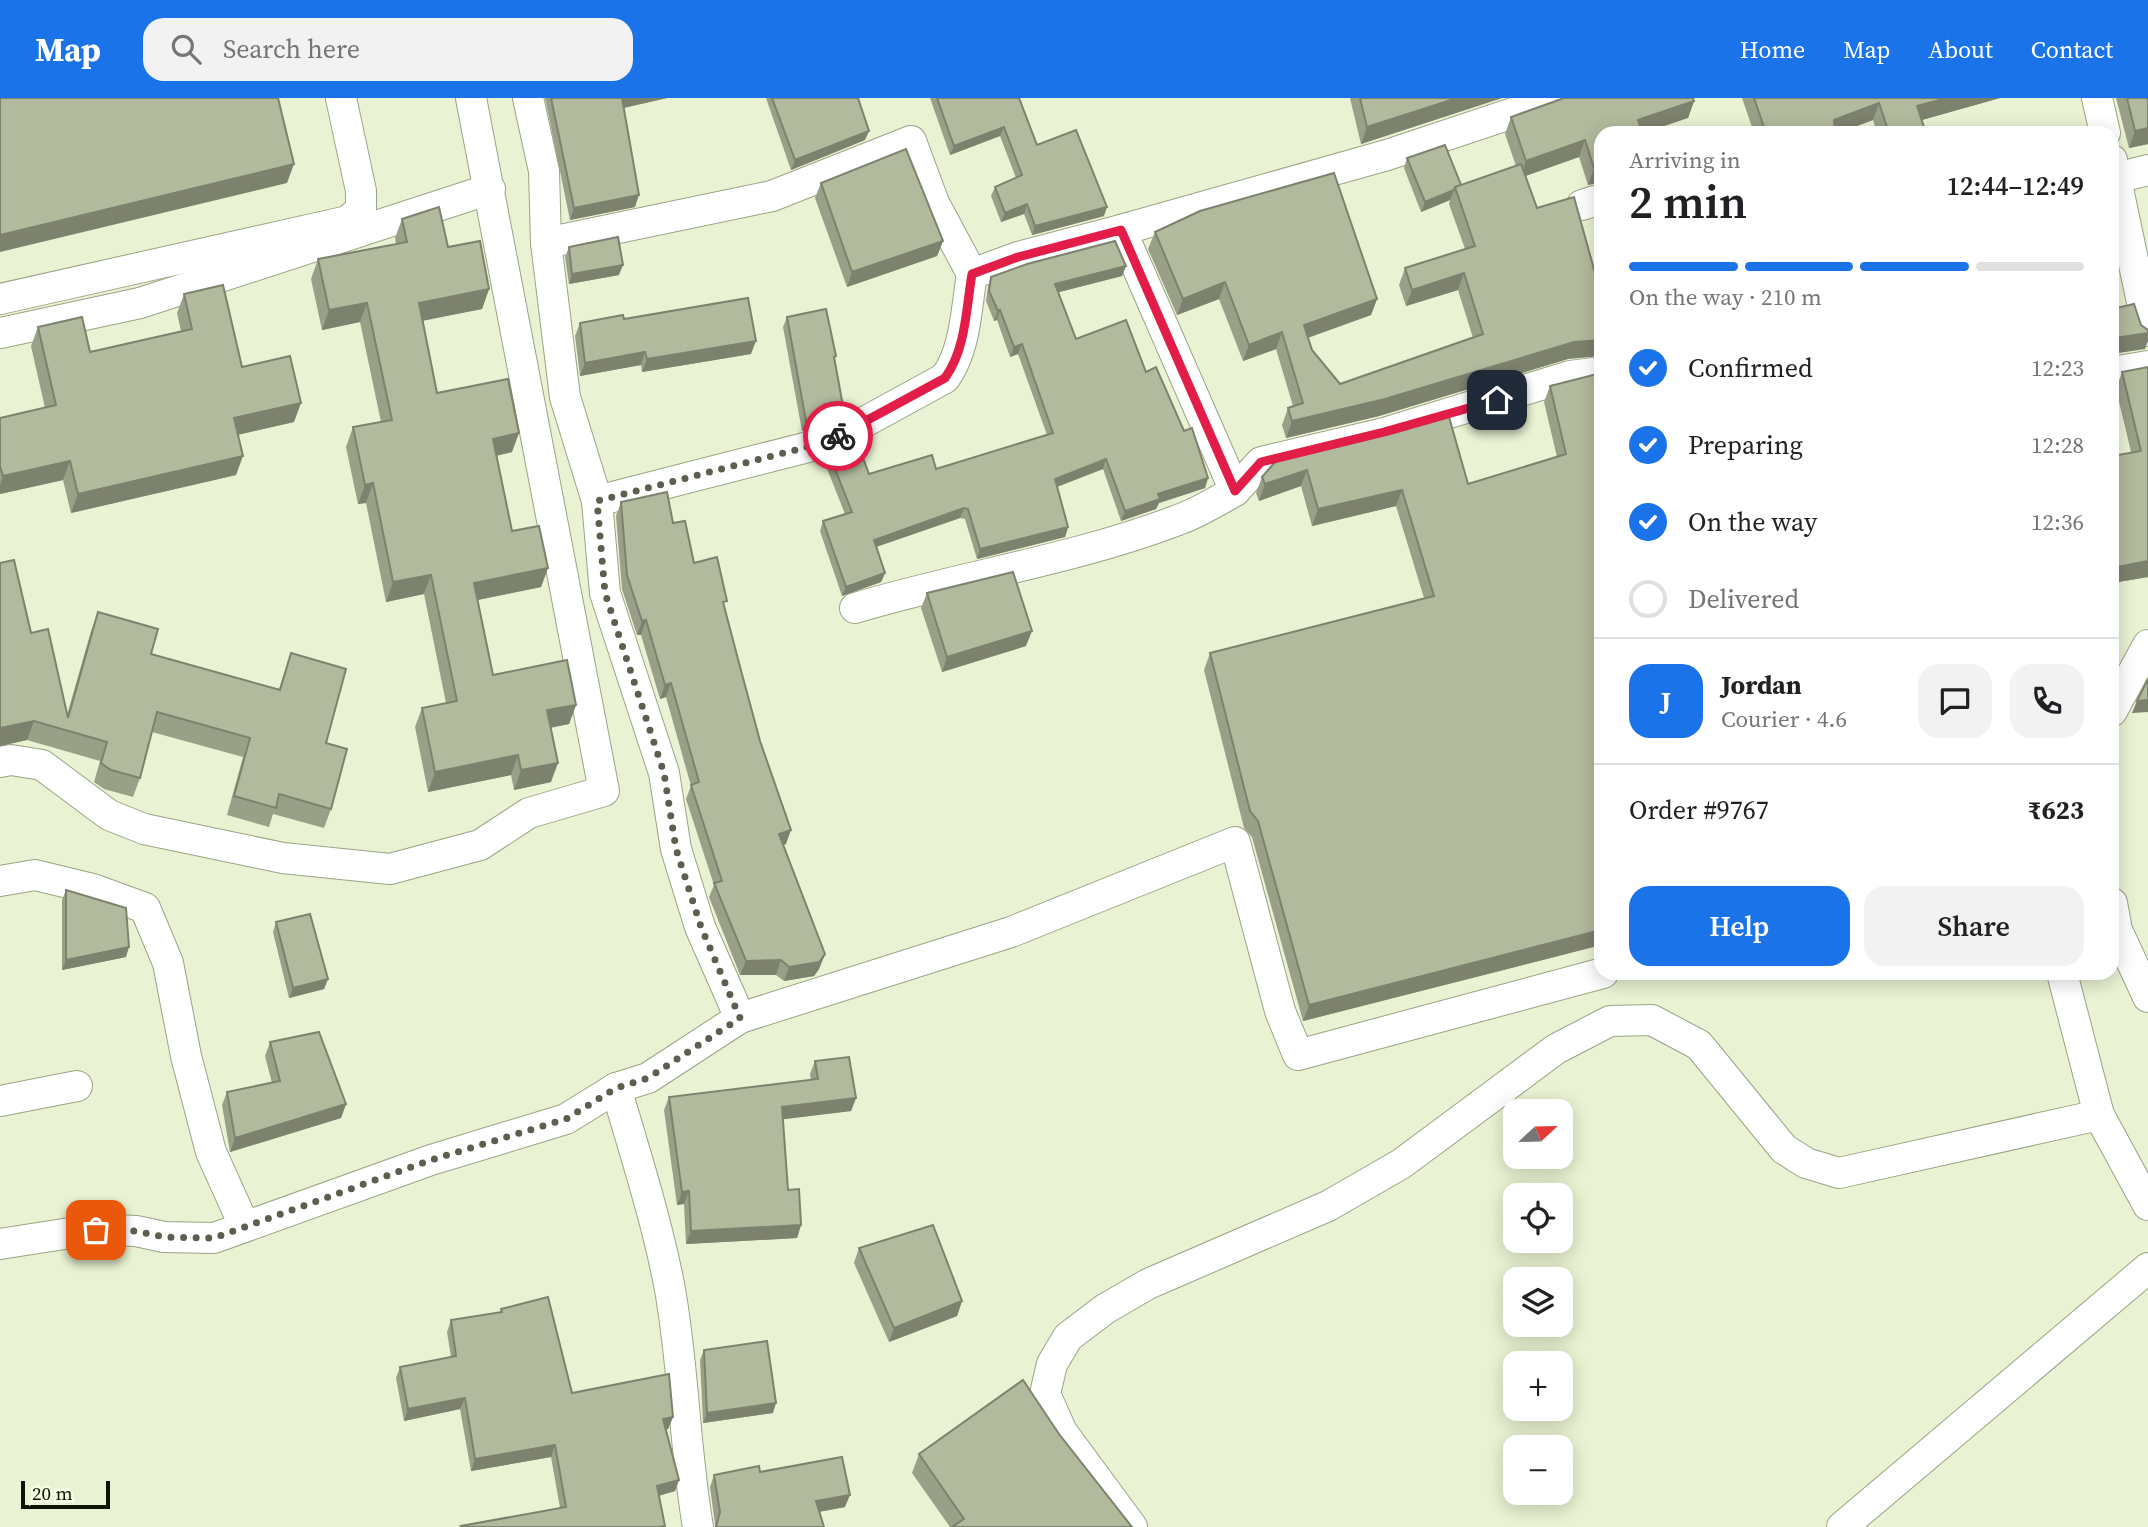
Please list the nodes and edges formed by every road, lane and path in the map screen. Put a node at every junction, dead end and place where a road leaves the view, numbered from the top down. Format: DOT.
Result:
graph roads {
  1 [pos="341,98"];
  2 [pos="471,98"];
  3 [pos="528,98"];
  4 [pos="1558,98"];
  5 [pos="2096,98"];
  6 [pos="2097,126"];
  7 [pos="2119,169"];
  8 [pos="2148,170"];
  9 [pos="490,189"];
  10 [pos="2119,193"];
  11 [pos="1121,230"];
  12 [pos="546,243"];
  13 [pos="972,274"];
  14 [pos="0,299"];
  15 [pos="2148,331"];
  16 [pos="0,333"];
  17 [pos="2148,366"];
  18 [pos="2119,371"];
  19 [pos="1594,373"];
  20 [pos="1235,491"];
  21 [pos="597,501"];
  22 [pos="855,608"];
  23 [pos="2148,645"];
  24 [pos="2119,698"];
  25 [pos="0,762"];
  26 [pos="0,881"];
  27 [pos="2119,934"];
  28 [pos="1594,975"];
  29 [pos="2064,980"];
  30 [pos="2148,997"];
  31 [pos="740,1018"];
  32 [pos="77,1086"];
  33 [pos="616,1088"];
  34 [pos="0,1101"];
  35 [pos="2099,1115"];
  36 [pos="2148,1205"];
  37 [pos="244,1225"];
  38 [pos="0,1244"];
  39 [pos="2148,1268"];
  40 [pos="698,1527"];
  41 [pos="1132,1527"];
  42 [pos="1842,1527"];
  1 -- 14 [label="street"];
  2 -- 9 [label="street"];
  3 -- 12 [label="street"];
  4 -- 11 [label="street"];
  5 -- 6 [label="street"];
  7 -- 8 [label="street"];
  9 -- 16 [label="street"];
  9 -- 25 [label="street"];
  10 -- 15 [label="street"];
  11 -- 13 [label="street"];
  11 -- 20 [label="street"];
  12 -- 13 [label="street"];
  12 -- 21 [label="street"];
  13 -- 21 [label="street"];
  17 -- 18 [label="street"];
  19 -- 20 [label="street"];
  20 -- 22 [label="street"];
  21 -- 31 [label="street"];
  23 -- 24 [label="street"];
  26 -- 37 [label="street"];
  27 -- 30 [label="street"];
  28 -- 31 [label="street"];
  29 -- 35 [label="street"];
  31 -- 33 [label="street"];
  32 -- 34 [label="street"];
  33 -- 37 [label="street"];
  33 -- 40 [label="street"];
  35 -- 36 [label="street"];
  35 -- 41 [label="street"];
  37 -- 38 [label="street"];
  39 -- 42 [label="street"];
}
